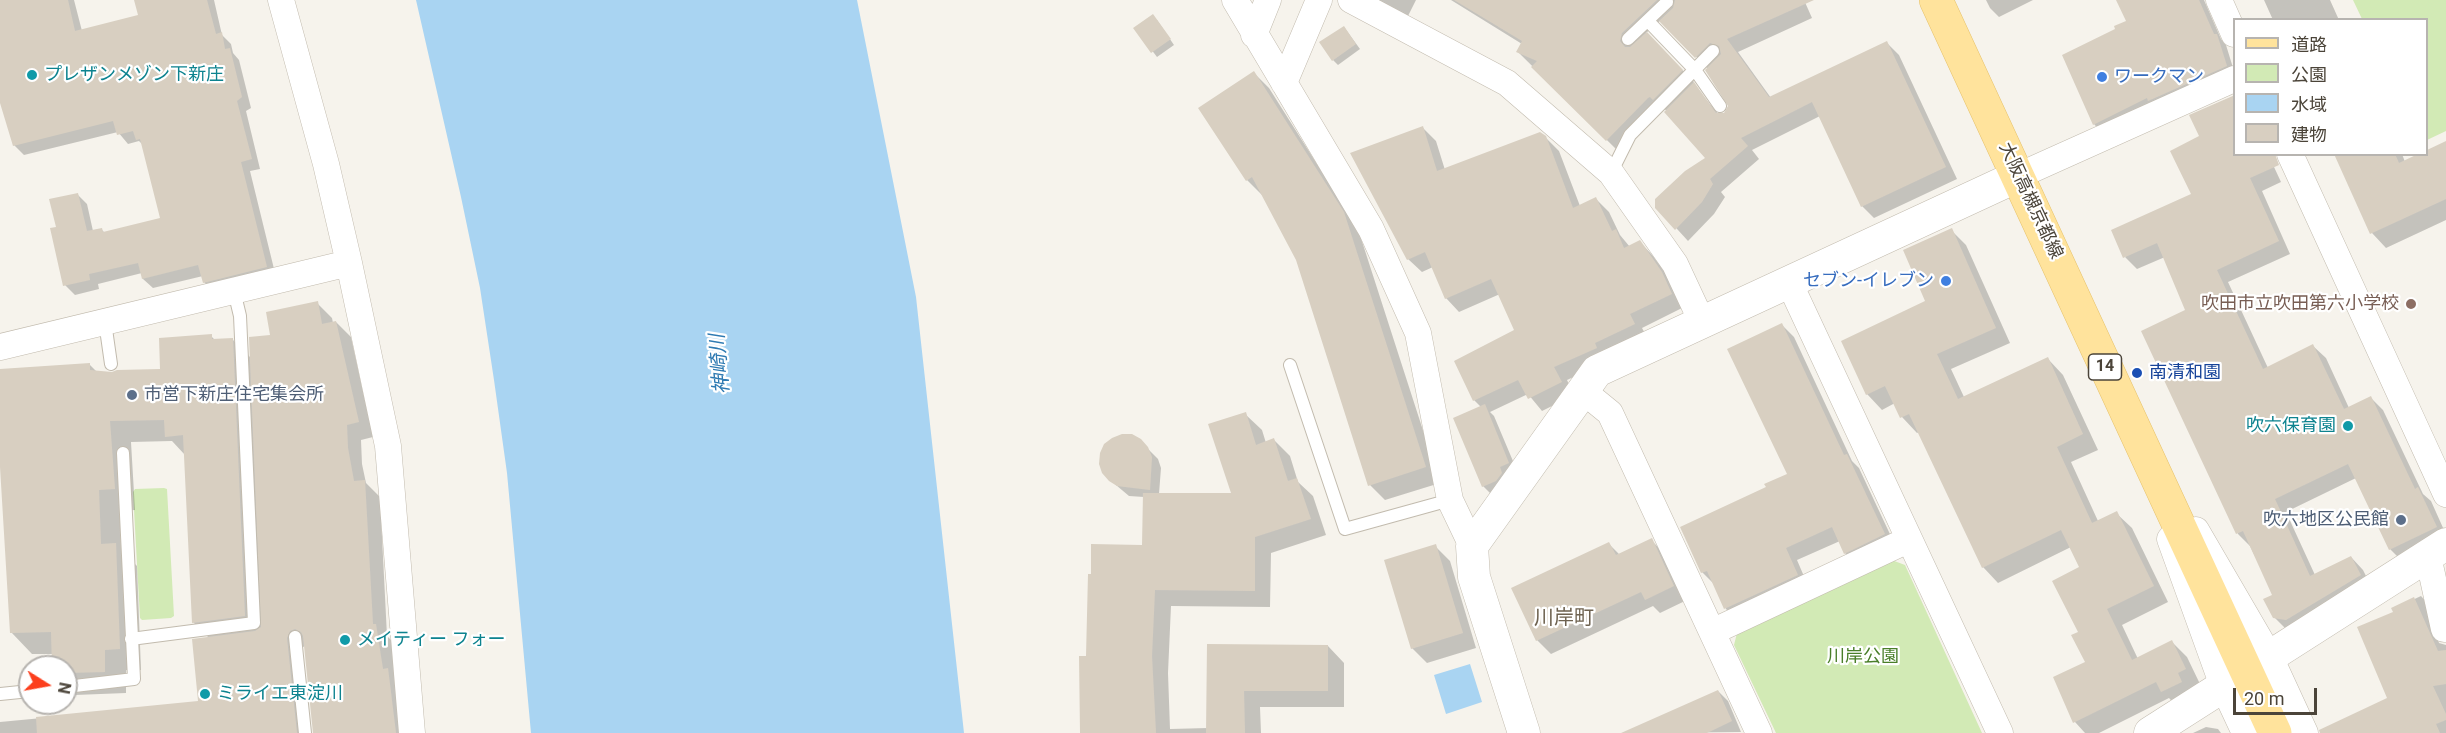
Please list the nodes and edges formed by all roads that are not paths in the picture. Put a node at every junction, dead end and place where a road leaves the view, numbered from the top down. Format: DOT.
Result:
graph roads {
  1 [pos="281,0"];
  2 [pos="1235,0"];
  3 [pos="1268,0"];
  4 [pos="1319,0"];
  5 [pos="1351,0"];
  6 [pos="1936,0"];
  7 [pos="2219,0"];
  8 [pos="1667,2"];
  9 [pos="1648,21"];
  10 [pos="2233,30"];
  11 [pos="1254,34"];
  12 [pos="1628,39"];
  13 [pos="1713,51"];
  14 [pos="1695,70"];
  15 [pos="2233,80"];
  16 [pos="1284,83"];
  17 [pos="1720,105"];
  18 [pos="2291,156"];
  19 [pos="1611,172"];
  20 [pos="2018,176"];
  21 [pos="349,263"];
  22 [pos="1789,282"];
  23 [pos="234,291"];
  24 [pos="105,322"];
  25 [pos="1702,322"];
  26 [pos="0,347"];
  27 [pos="111,364"];
  28 [pos="1290,365"];
  29 [pos="1583,391"];
  30 [pos="123,453"];
  31 [pos="2446,494"];
  32 [pos="1450,501"];
  33 [pos="1908,540"];
  34 [pos="1472,546"];
  35 [pos="2437,550"];
  36 [pos="2446,629"];
  37 [pos="1712,632"];
  38 [pos="295,637"];
  39 [pos="131,639"];
  40 [pos="2246,671"];
  41 [pos="78,685"];
  42 [pos="18,692"];
  43 [pos="0,694"];
  44 [pos="305,733"];
  45 [pos="412,733"];
  46 [pos="1524,733"];
  47 [pos="1759,733"];
  48 [pos="2000,733"];
  49 [pos="2150,733"];
  50 [pos="2245,733"];
  51 [pos="2275,733"];
  52 [pos="2305,733"];
  1 -- 21 [label="street"];
  2 -- 11 [label="street"];
  3 -- 11 [label="street"];
  4 -- 16 [label="street"];
  5 -- 19 [label="street"];
  6 -- 20 [label="main road, 大阪高槻京都線 / 14"];
  7 -- 10 [label="street"];
  8 -- 9 [label="lane"];
  9 -- 12 [label="lane"];
  9 -- 14 [label="lane"];
  11 -- 16 [label="street"];
  13 -- 14 [label="lane"];
  14 -- 17 [label="lane"];
  14 -- 19 [label="lane"];
  15 -- 20 [label="street"];
  16 -- 32 [label="street"];
  18 -- 31 [label="street"];
  19 -- 25 [label="street"];
  20 -- 22 [label="street"];
  20 -- 40 [label="main road, 大阪高槻京都線 / 14"];
  21 -- 23 [label="street"];
  21 -- 45 [label="street"];
  22 -- 25 [label="street"];
  22 -- 33 [label="street"];
  23 -- 24 [label="street"];
  23 -- 39 [label="lane"];
  24 -- 26 [label="street"];
  24 -- 27 [label="lane"];
  25 -- 29 [label="street"];
  28 -- 32 [label="lane"];
  29 -- 34 [label="street"];
  29 -- 37 [label="street"];
  30 -- 39 [label="lane"];
  32 -- 34 [label="street"];
  33 -- 37 [label="street"];
  33 -- 48 [label="street"];
  34 -- 46 [label="street"];
  35 -- 36 [label="street"];
  35 -- 40 [label="street"];
  37 -- 47 [label="street"];
  38 -- 44 [label="lane"];
  39 -- 41 [label="lane"];
  40 -- 49 [label="street"];
  40 -- 50 [label="street, 大阪高槻京都線 / 14"];
  40 -- 51 [label="main road, 大阪高槻京都線 / 14"];
  40 -- 52 [label="street, 大阪高槻京都線 / 14"];
  42 -- 43 [label="lane"];
}
